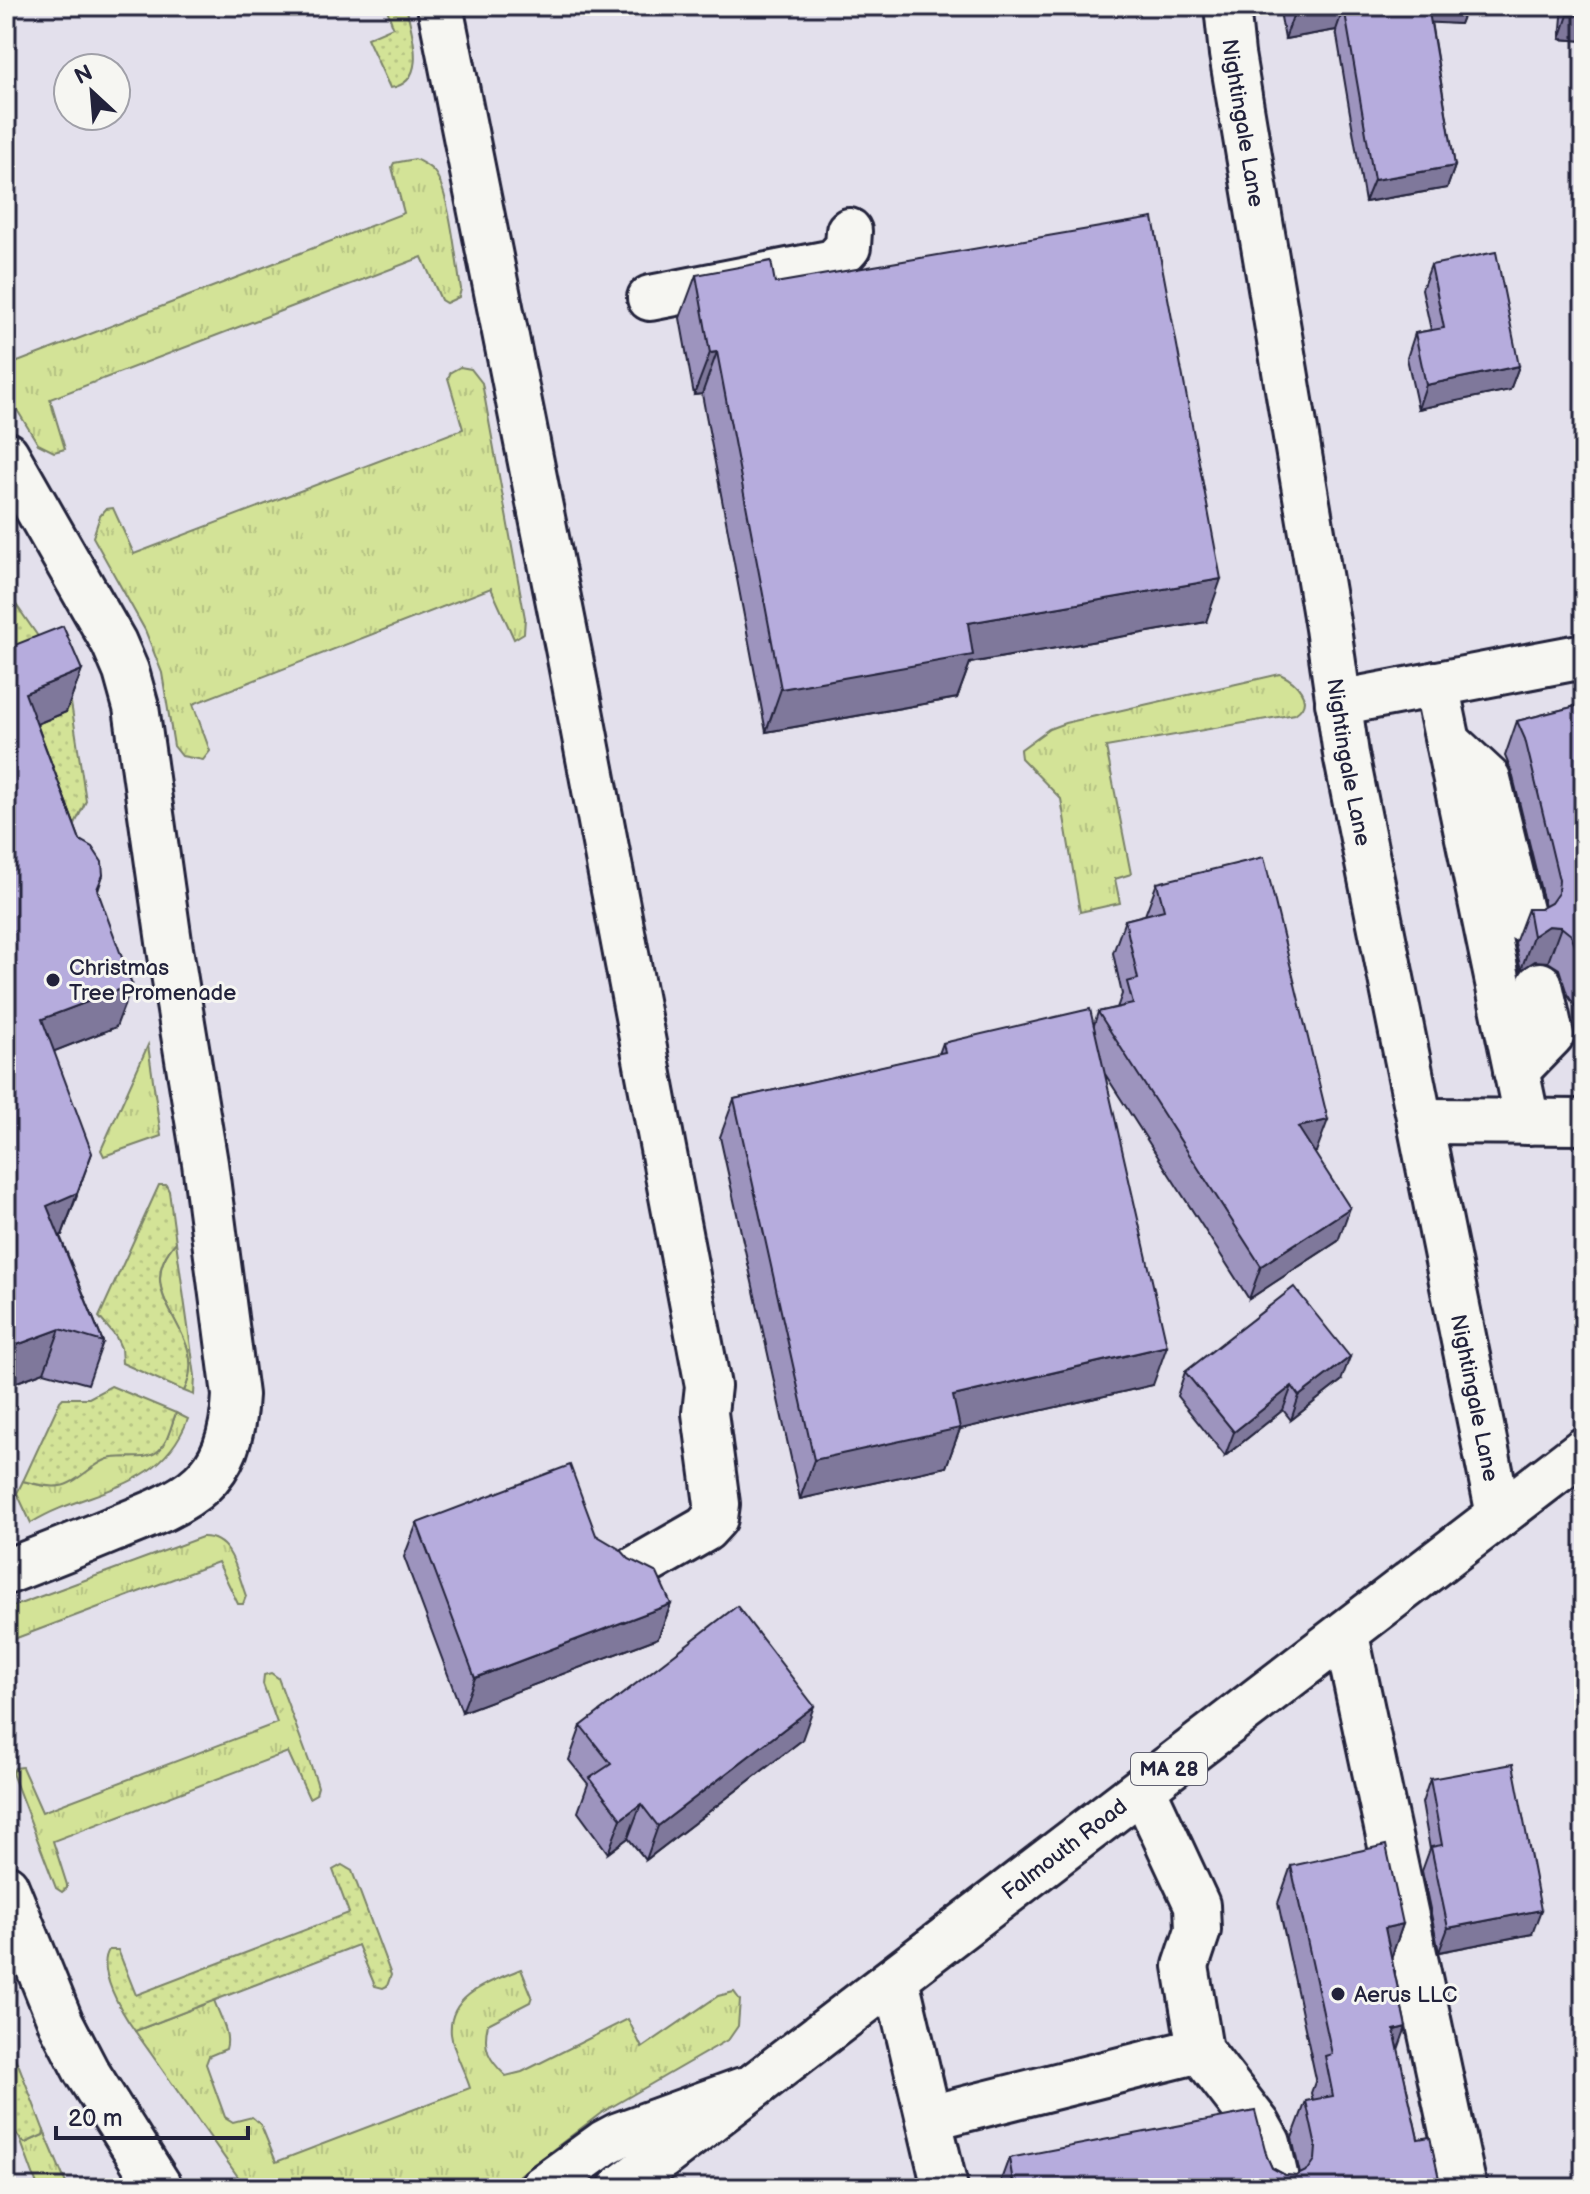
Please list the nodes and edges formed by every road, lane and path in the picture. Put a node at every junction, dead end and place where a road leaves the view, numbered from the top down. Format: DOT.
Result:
graph roads {
  1 [pos="440,6"];
  2 [pos="1227,6"];
  3 [pos="849,231"];
  4 [pos="650,298"];
  5 [pos="6,454"];
  6 [pos="1584,656"];
  7 [pos="1436,684"];
  8 [pos="1338,703"];
  9 [pos="1448,742"];
  10 [pos="1522,919"];
  11 [pos="1540,985"];
  12 [pos="1516,1071"];
  13 [pos="1420,1121"];
  14 [pos="1527,1122"];
  15 [pos="1584,1122"];
  16 [pos="1584,1450"];
  17 [pos="1499,1515"];
  18 [pos="6,1572"];
  19 [pos="630,1572"];
  20 [pos="1346,1635"];
  21 [pos="1143,1789"];
  22 [pos="6,1887"];
  23 [pos="896,1979"];
  24 [pos="1200,2050"];
  25 [pos="752,2087"];
  26 [pos="929,2118"];
  27 [pos="160,2188"];
  28 [pos="542,2188"];
  29 [pos="621,2188"];
  30 [pos="945,2188"];
  31 [pos="1278,2188"];
  32 [pos="1464,2188"];
  1 -- 19 [label="street"];
  2 -- 8 [label="street, Nightingale Lane"];
  3 -- 4 [label="street"];
  5 -- 18 [label="street"];
  6 -- 7 [label="street"];
  7 -- 8 [label="street"];
  7 -- 9 [label="street"];
  8 -- 13 [label="street, Nightingale Lane"];
  9 -- 10 [label="street"];
  9 -- 12 [label="street"];
  11 -- 12 [label="street"];
  12 -- 14 [label="street"];
  13 -- 14 [label="street"];
  13 -- 17 [label="street, Nightingale Lane"];
  14 -- 15 [label="street"];
  16 -- 17 [label="street, Falmouth Road / MA 28"];
  17 -- 20 [label="street, Falmouth Road / MA 28"];
  20 -- 21 [label="street, Falmouth Road / MA 28"];
  20 -- 32 [label="street"];
  21 -- 23 [label="street, Falmouth Road / MA 28"];
  21 -- 24 [label="street"];
  22 -- 27 [label="street"];
  23 -- 25 [label="street, Falmouth Road / MA 28"];
  23 -- 26 [label="street"];
  24 -- 26 [label="street"];
  24 -- 31 [label="street"];
  25 -- 28 [label="street"];
  25 -- 29 [label="street, Falmouth Road / MA 28"];
  26 -- 30 [label="street"];
}
